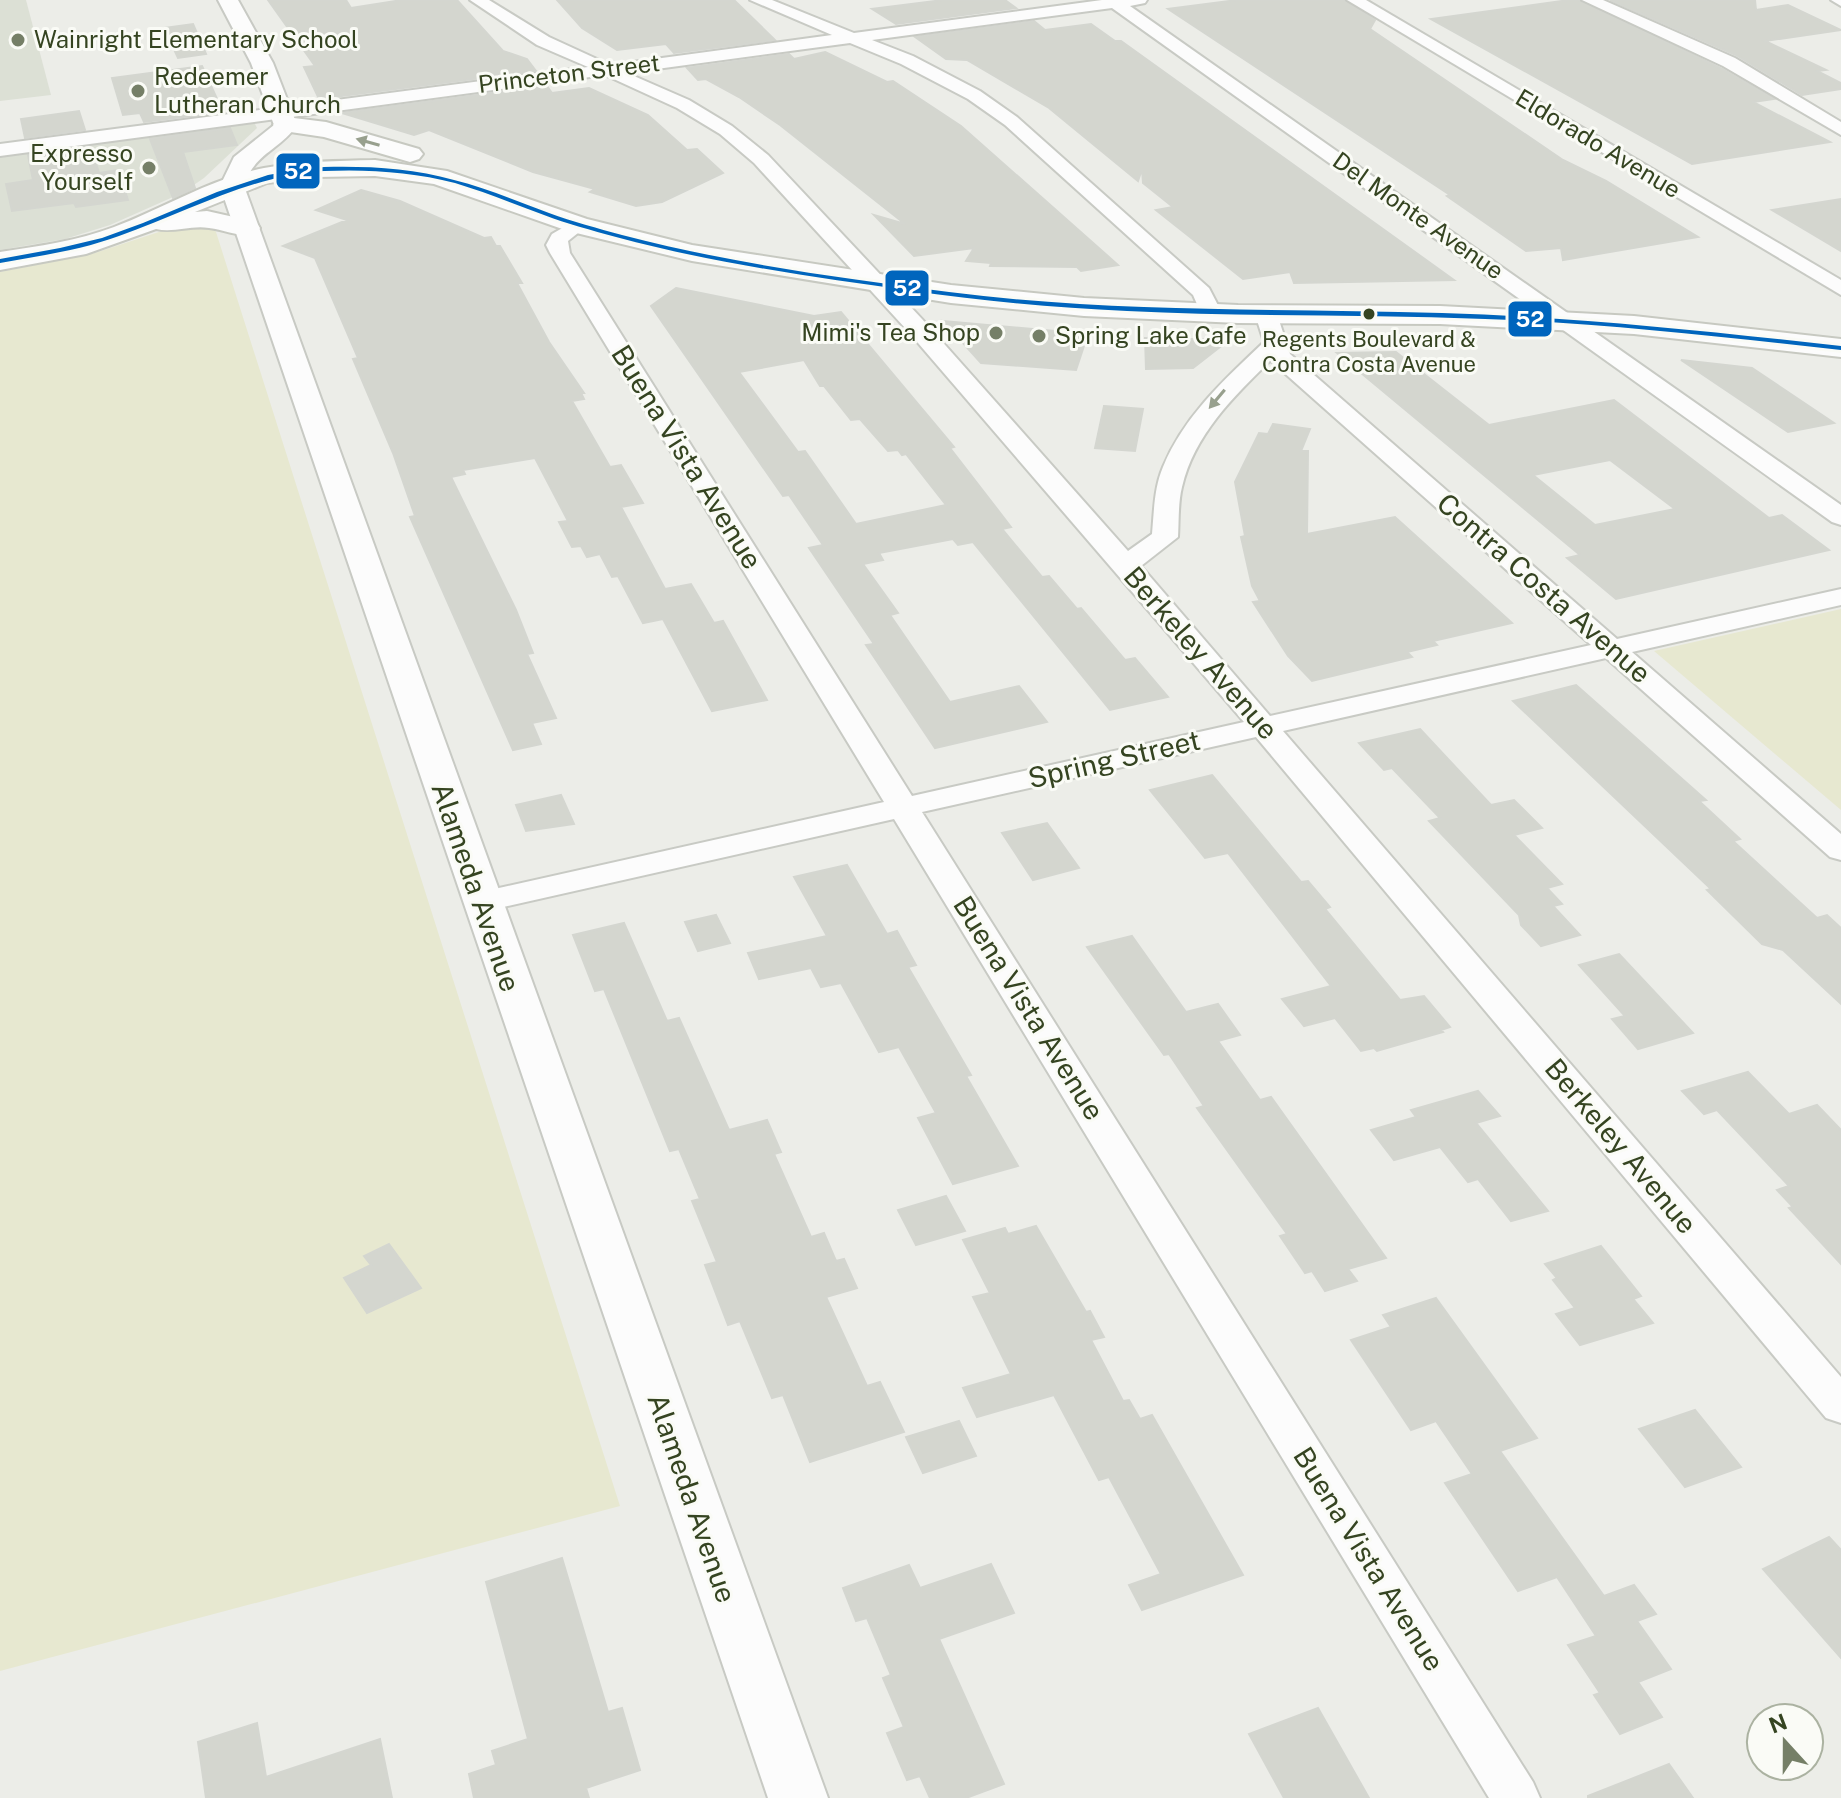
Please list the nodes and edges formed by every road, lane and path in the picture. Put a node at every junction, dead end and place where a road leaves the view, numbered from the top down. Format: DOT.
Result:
graph roads {
  1 [pos="228,0"];
  2 [pos="478,0"];
  3 [pos="758,0"];
  4 [pos="1139,0"];
  5 [pos="1355,0"];
  6 [pos="1590,0"];
  7 [pos="1113,1"];
  8 [pos="851,38"];
  9 [pos="607,69"];
  10 [pos="284,118"];
  11 [pos="1841,130"];
  12 [pos="0,150"];
  13 [pos="232,186"];
  14 [pos="516,206"];
  15 [pos="578,225"];
  16 [pos="246,228"];
  17 [pos="123,233"];
  18 [pos="0,261"];
  19 [pos="877,284"];
  20 [pos="1841,289"];
  21 [pos="1211,313"];
  22 [pos="1266,314"];
  23 [pos="1567,321"];
  24 [pos="1273,345"];
  25 [pos="1841,348"];
  26 [pos="1841,517"];
  27 [pos="1126,565"];
  28 [pos="1841,597"];
  29 [pos="1611,647"];
  30 [pos="1264,725"];
  31 [pos="905,807"];
  32 [pos="1841,850"];
  33 [pos="481,902"];
  34 [pos="1841,1406"];
  35 [pos="798,1798"];
  36 [pos="1516,1798"];
  1 -- 10 [label="street"];
  2 -- 9 [label="street, Berkeley Avenue"];
  3 -- 8 [label="street"];
  4 -- 7 [label="street, Princeton Street"];
  5 -- 20 [label="street, Eldorado Avenue"];
  6 -- 11 [label="street"];
  7 -- 8 [label="street, Princeton Street"];
  7 -- 23 [label="street, Del Monte Avenue"];
  8 -- 9 [label="street, Princeton Street"];
  8 -- 21 [label="street"];
  9 -- 10 [label="street, Princeton Street"];
  9 -- 19 [label="street, Berkeley Avenue"];
  10 -- 12 [label="street, Princeton Street"];
  10 -- 13 [label="street"];
  14 -- 10 [label="main road, one-way"];
  13 -- 14 [label="main road"];
  13 -- 16 [label="street, Alameda Avenue"];
  13 -- 17 [label="main road"];
  14 -- 15 [label="main road"];
  15 -- 19 [label="main road"];
  15 -- 31 [label="street, Buena Vista Avenue"];
  16 -- 17 [label="main road"];
  16 -- 33 [label="street, Alameda Avenue"];
  17 -- 18 [label="main road"];
  19 -- 21 [label="main road"];
  19 -- 27 [label="street, Berkeley Avenue"];
  21 -- 22 [label="main road"];
  22 -- 23 [label="main road"];
  22 -- 24 [label="street, Contra Costa Avenue"];
  23 -- 25 [label="main road"];
  23 -- 26 [label="street, Del Monte Avenue"];
  24 -- 27 [label="street, one-way"];
  24 -- 29 [label="street, Contra Costa Avenue"];
  27 -- 30 [label="street, Berkeley Avenue"];
  28 -- 29 [label="street, Spring Street"];
  29 -- 30 [label="street, Spring Street"];
  29 -- 32 [label="street, Contra Costa Avenue"];
  30 -- 31 [label="street, Spring Street"];
  30 -- 34 [label="street, Berkeley Avenue"];
  31 -- 33 [label="street, Spring Street"];
  31 -- 36 [label="street, Buena Vista Avenue"];
  33 -- 35 [label="street, Alameda Avenue"];
}
